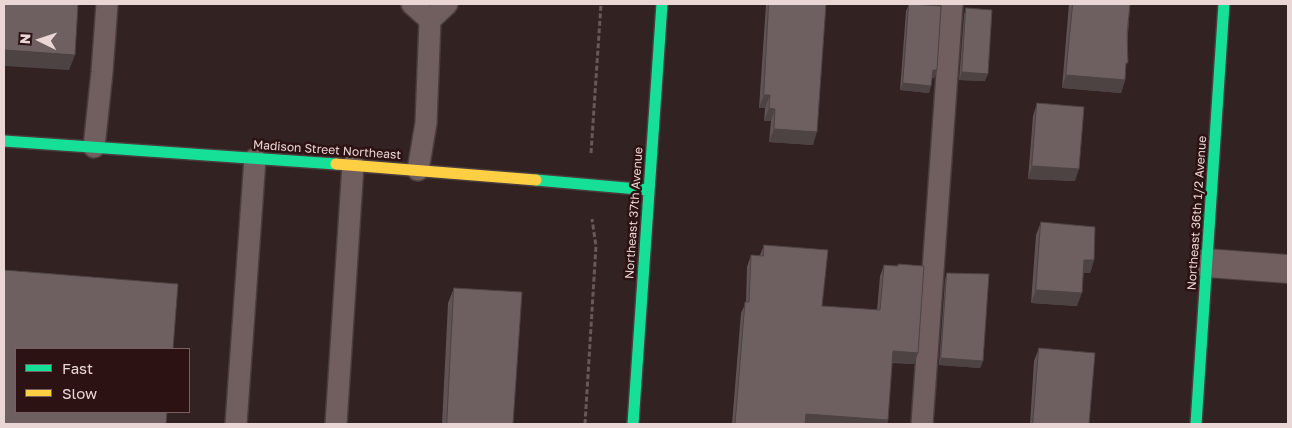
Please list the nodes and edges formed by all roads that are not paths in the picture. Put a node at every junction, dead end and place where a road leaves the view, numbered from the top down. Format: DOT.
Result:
graph roads {
  1 [pos="107,4"];
  2 [pos="412,4"];
  3 [pos="448,4"];
  4 [pos="662,4"];
  5 [pos="952,4"];
  6 [pos="1224,4"];
  7 [pos="430,20"];
  8 [pos="4,141"];
  9 [pos="94,147"];
  10 [pos="255,159"];
  11 [pos="353,166"];
  12 [pos="418,170"];
  13 [pos="649,190"];
  14 [pos="1207,263"];
  15 [pos="1288,269"];
  16 [pos="236,424"];
  17 [pos="336,424"];
  18 [pos="633,424"];
  19 [pos="922,424"];
  20 [pos="1196,424"];
  1 -- 9 [label="lane"];
  2 -- 7 [label="lane"];
  3 -- 7 [label="lane"];
  4 -- 13 [label="street, Northeast 37th Avenue"];
  5 -- 19 [label="lane"];
  6 -- 14 [label="street, Northeast 36th 1/2 Avenue"];
  7 -- 12 [label="lane"];
  8 -- 9 [label="street, Madison Street Northeast"];
  9 -- 10 [label="street, Madison Street Northeast"];
  10 -- 11 [label="street, Madison Street Northeast"];
  10 -- 16 [label="lane"];
  11 -- 12 [label="street, Madison Street Northeast"];
  11 -- 17 [label="lane"];
  12 -- 13 [label="street, Madison Street Northeast"];
  13 -- 18 [label="street, Northeast 37th Avenue"];
  14 -- 15 [label="street"];
  14 -- 20 [label="street, Northeast 36th 1/2 Avenue"];
}
